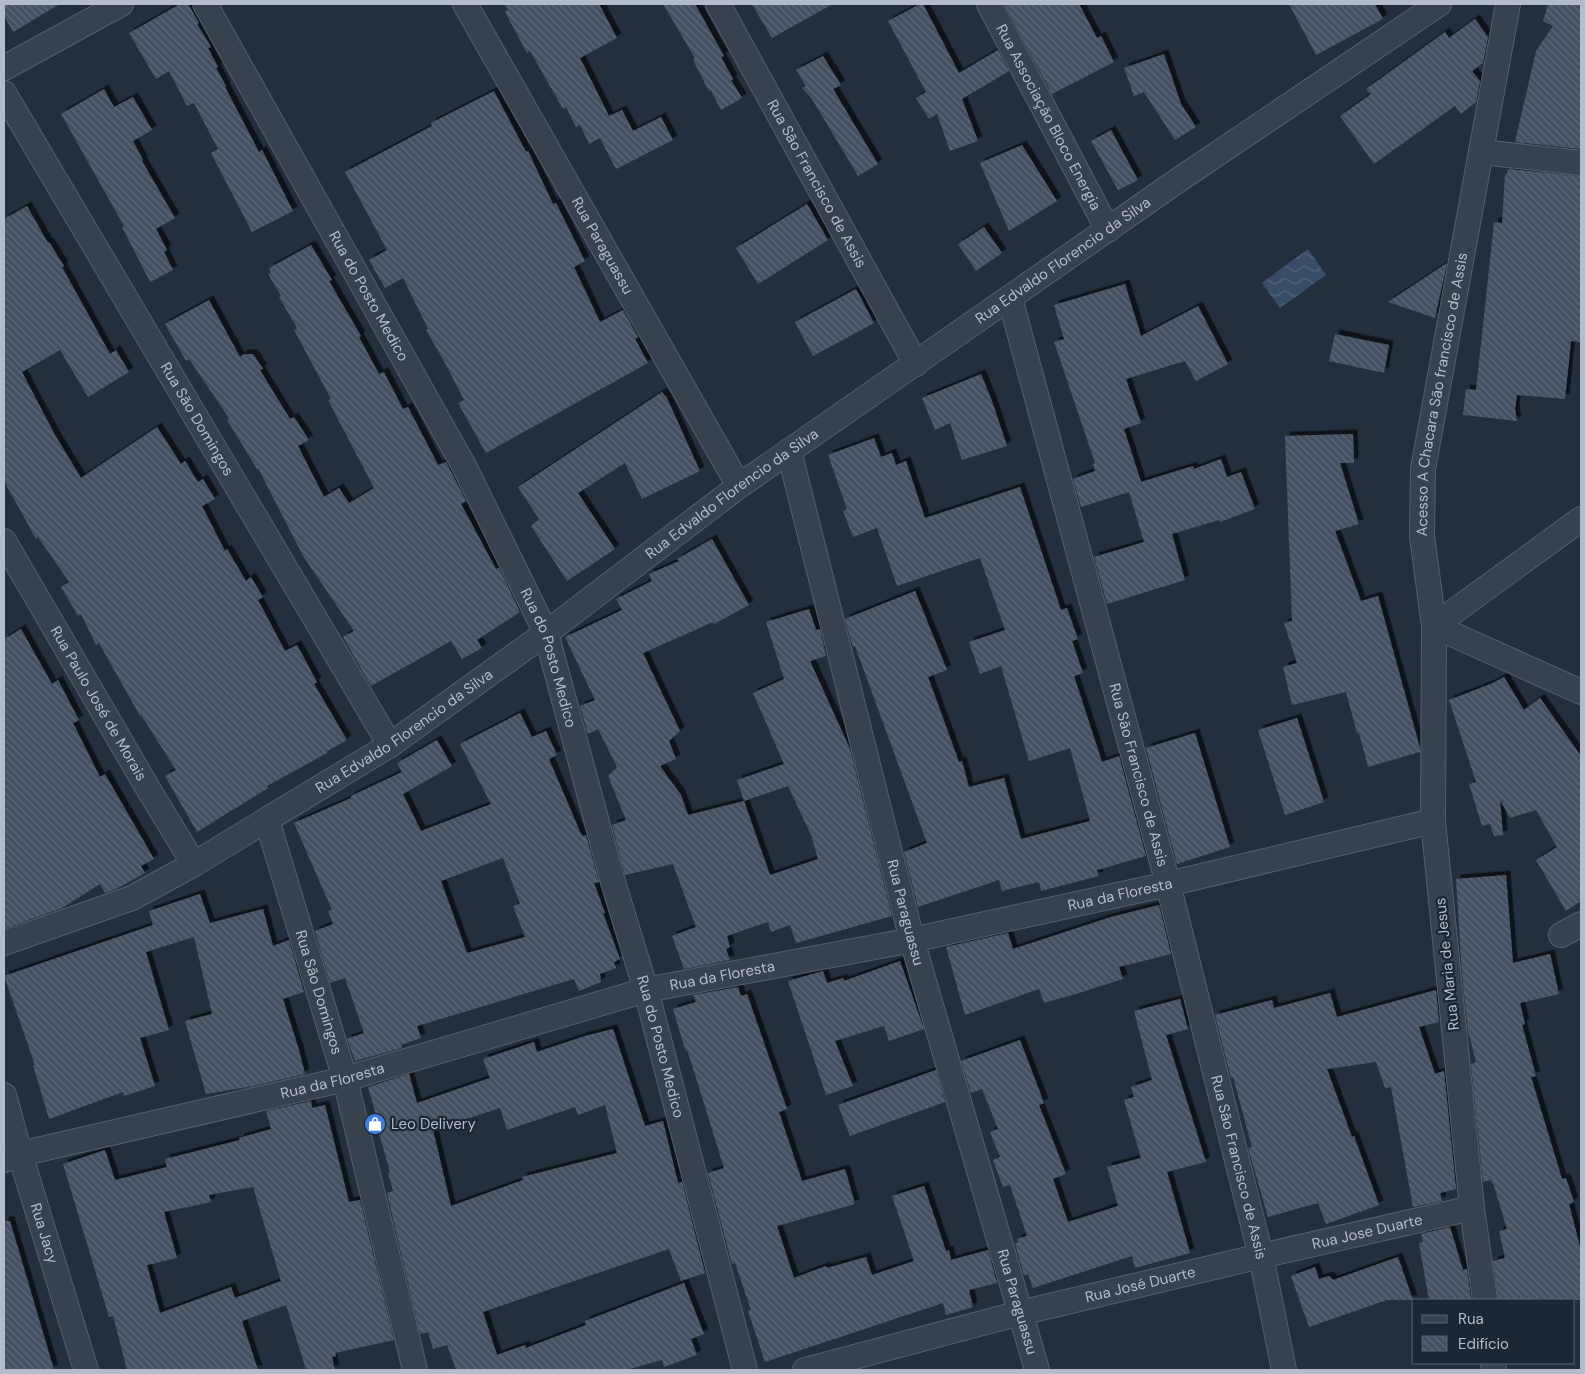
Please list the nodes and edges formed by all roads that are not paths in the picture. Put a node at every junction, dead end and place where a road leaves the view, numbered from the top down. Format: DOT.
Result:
graph roads {
  1 [pos="122,4"];
  2 [pos="205,4"];
  3 [pos="465,4"];
  4 [pos="718,4"];
  5 [pos="989,4"];
  6 [pos="1439,4"];
  7 [pos="1508,4"];
  8 [pos="4,68"];
  9 [pos="4,93"];
  10 [pos="1481,152"];
  11 [pos="1581,163"];
  12 [pos="1108,230"];
  13 [pos="1010,298"];
  14 [pos="916,364"];
  15 [pos="789,451"];
  16 [pos="739,486"];
  17 [pos="1581,519"];
  18 [pos="4,541"];
  19 [pos="1434,626"];
  20 [pos="546,633"];
  21 [pos="1581,692"];
  22 [pos="390,745"];
  23 [pos="267,820"];
  24 [pos="1433,821"];
  25 [pos="194,864"];
  26 [pos="1168,884"];
  27 [pos="912,940"];
  28 [pos="4,943"];
  29 [pos="646,990"];
  30 [pos="345,1079"];
  31 [pos="4,1096"];
  32 [pos="12,1157"];
  33 [pos="1472,1208"];
  34 [pos="1261,1256"];
  35 [pos="1485,1299"];
  36 [pos="1020,1313"];
  37 [pos="86,1370"];
  38 [pos="415,1370"];
  39 [pos="745,1370"];
  40 [pos="805,1370"];
  41 [pos="1036,1370"];
  42 [pos="1284,1370"];
  1 -- 8 [label="street"];
  2 -- 20 [label="street, Rua do Posto Medico"];
  3 -- 16 [label="street, Rua Paraguassu"];
  4 -- 14 [label="street, Rua São Francisco de Assis"];
  5 -- 12 [label="street, Rua Associação Bloco Energia"];
  6 -- 12 [label="street, Rua Edvaldo Florencio da Silva"];
  7 -- 10 [label="street, Acesso A Chacara São francisco de Assis"];
  9 -- 22 [label="street, Rua São Domingos"];
  10 -- 11 [label="street"];
  10 -- 19 [label="street, Acesso A Chacara São francisco de Assis"];
  12 -- 13 [label="street, Rua Edvaldo Florencio da Silva"];
  13 -- 14 [label="street, Rua Edvaldo Florencio da Silva"];
  13 -- 26 [label="street, Rua São Francisco de Assis"];
  14 -- 15 [label="street, Rua Edvaldo Florencio da Silva"];
  15 -- 16 [label="street, Rua Edvaldo Florencio da Silva"];
  15 -- 27 [label="street, Rua Paraguassu"];
  16 -- 20 [label="street, Rua Edvaldo Florencio da Silva"];
  17 -- 19 [label="street"];
  18 -- 25 [label="street, Rua Paulo José de Morais"];
  19 -- 21 [label="street"];
  19 -- 24 [label="street, Rua Maria de Jesus"];
  20 -- 22 [label="street, Rua Edvaldo Florencio da Silva"];
  20 -- 29 [label="street, Rua do Posto Medico"];
  22 -- 23 [label="street, Rua Edvaldo Florencio da Silva"];
  23 -- 25 [label="street, Rua Edvaldo Florencio da Silva"];
  23 -- 30 [label="street, Rua São Domingos"];
  24 -- 26 [label="street, Rua da Floresta"];
  24 -- 33 [label="street, Rua Maria de Jesus"];
  25 -- 28 [label="street, Rua Edvaldo Florencio da Silva"];
  26 -- 27 [label="street, Rua da Floresta"];
  26 -- 34 [label="street, Rua São Francisco de Assis"];
  27 -- 29 [label="street, Rua da Floresta"];
  27 -- 36 [label="street, Rua Paraguassu"];
  29 -- 30 [label="street, Rua da Floresta"];
  29 -- 39 [label="street, Rua do Posto Medico"];
  30 -- 32 [label="street, Rua da Floresta"];
  30 -- 38 [label="street, Rua São Domingos"];
  31 -- 32 [label="street, Rua Jacy"];
  32 -- 37 [label="street, Rua Jacy"];
  33 -- 34 [label="street, Rua Jose Duarte"];
  33 -- 35 [label="street, Rua Maria de Jesus"];
  34 -- 36 [label="street, Rua José Duarte"];
  34 -- 42 [label="street, Rua São Francisco de Assis"];
  36 -- 40 [label="street, Rua José Duarte"];
  36 -- 41 [label="street, Rua Paraguassu"];
}
